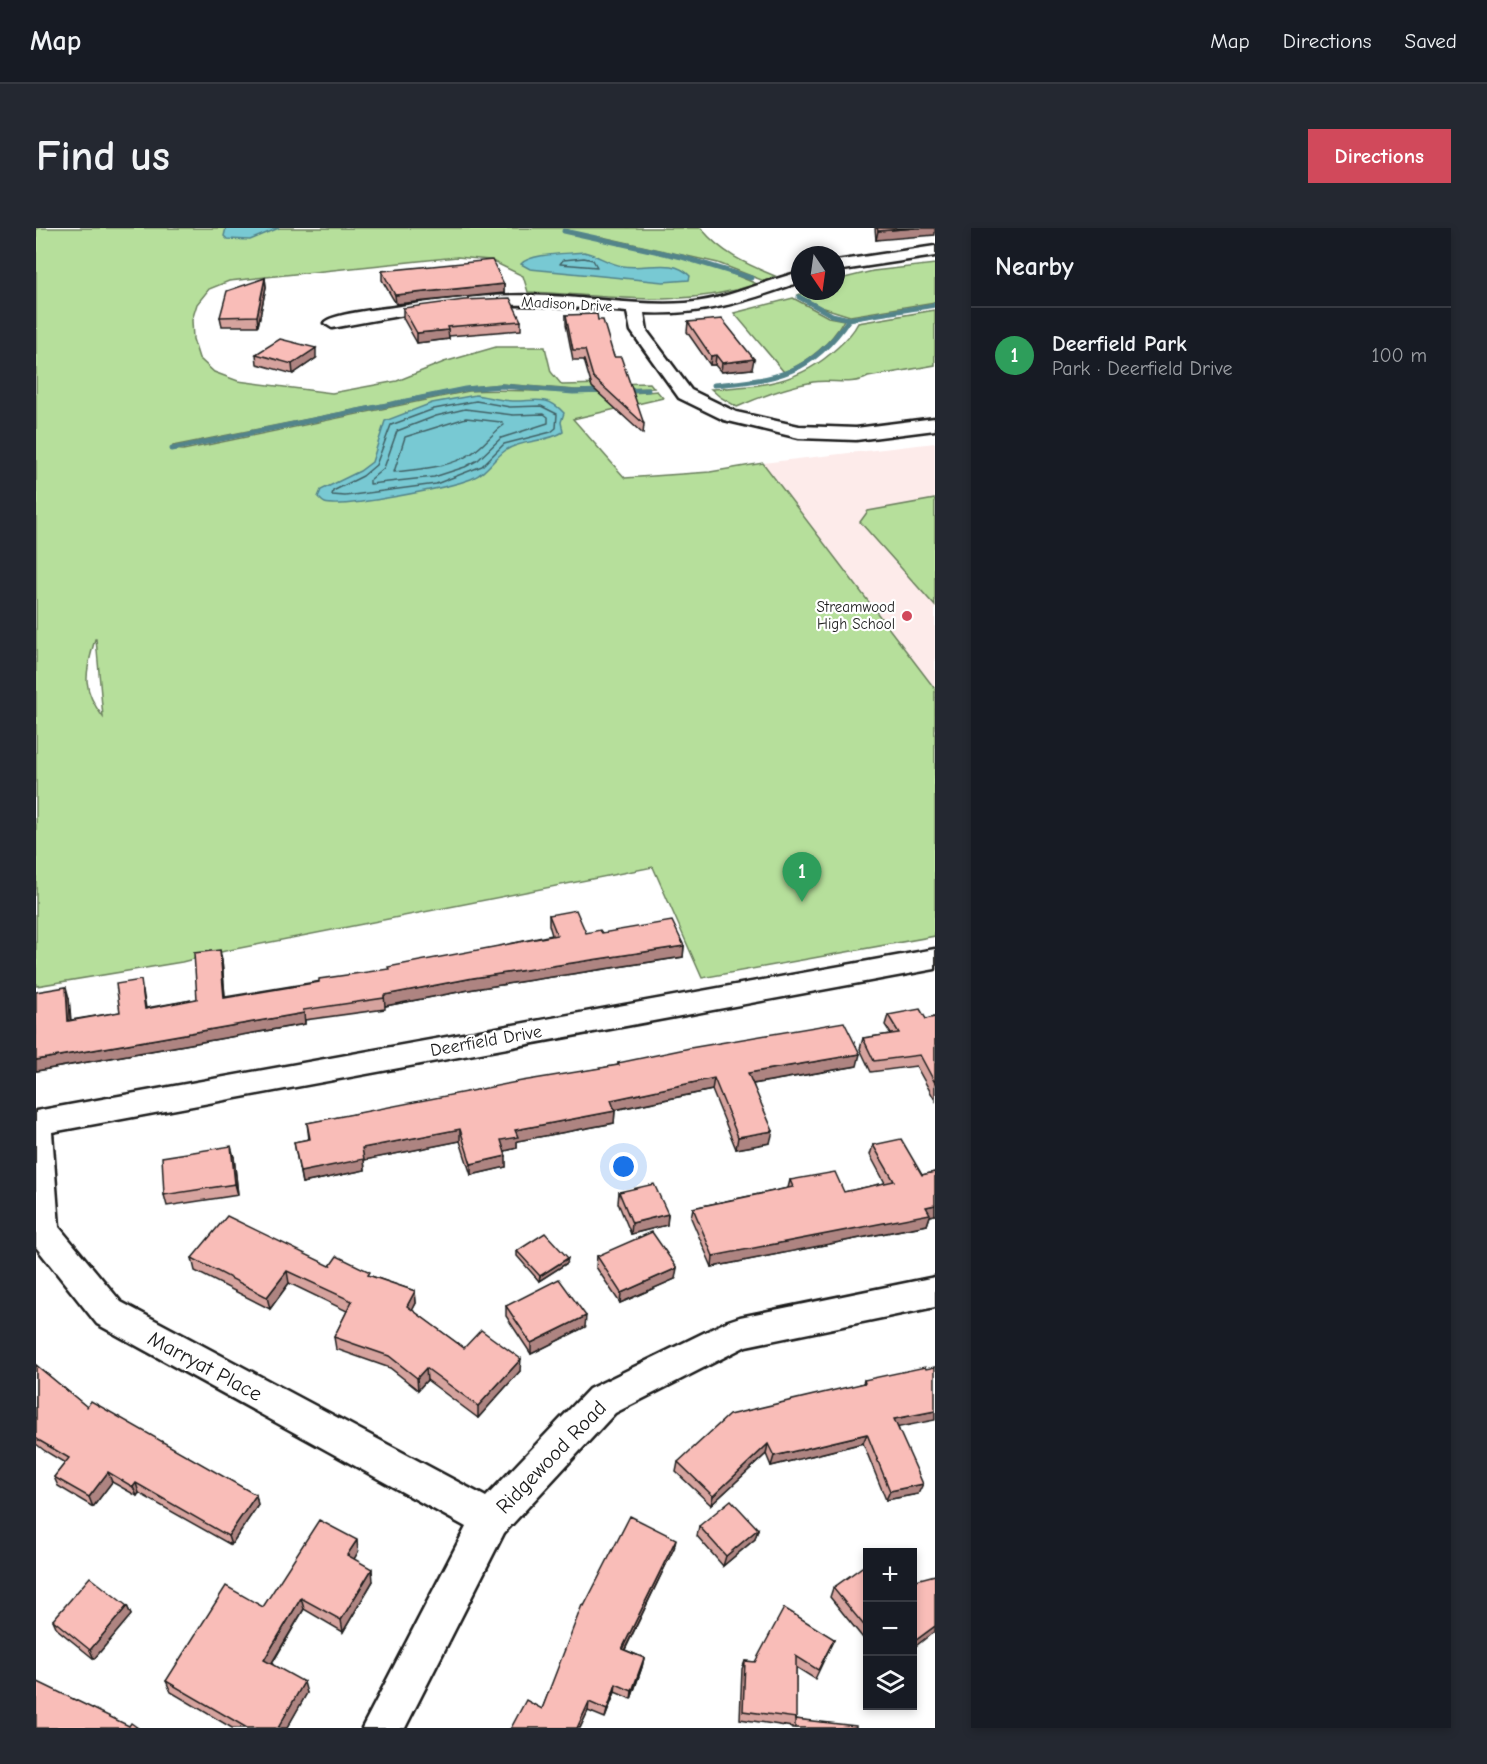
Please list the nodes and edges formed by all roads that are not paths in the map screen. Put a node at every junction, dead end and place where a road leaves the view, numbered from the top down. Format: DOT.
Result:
graph roads {
  1 [pos="935,251"];
  2 [pos="845,265"];
  3 [pos="791,280"];
  4 [pos="635,309"];
  5 [pos="332,323"];
  6 [pos="935,424"];
  7 [pos="935,960"];
  8 [pos="36,1123"];
  9 [pos="935,1292"];
  10 [pos="490,1520"];
  11 [pos="383,1728"];
  1 -- 2 [label="street"];
  3 -- 4 [label="street, Madison Drive"];
  4 -- 5 [label="street, Madison Drive"];
  4 -- 6 [label="street"];
  7 -- 8 [label="street, Deerfield Drive"];
  8 -- 10 [label="street, Marryat Place"];
  9 -- 10 [label="street, Ridgewood Road"];
  10 -- 11 [label="street, Ridgewood Road"];
}
